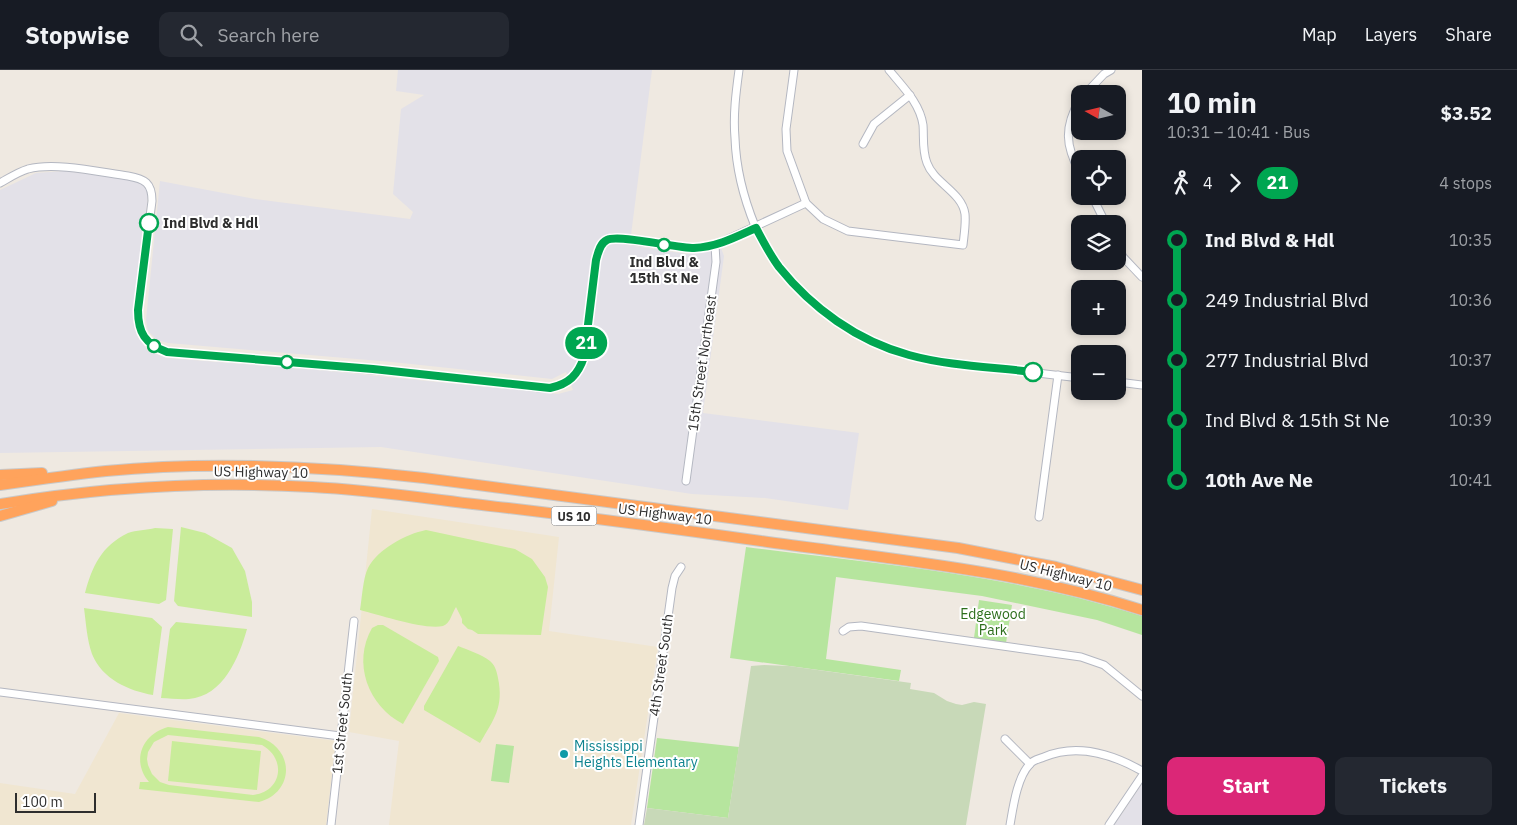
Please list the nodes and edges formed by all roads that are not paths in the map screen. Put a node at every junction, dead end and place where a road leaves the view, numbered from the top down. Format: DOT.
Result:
graph roads {
  1 [pos="739,70"];
  2 [pos="794,70"];
  3 [pos="889,70"];
  4 [pos="1111,70"];
  5 [pos="1094,85"];
  6 [pos="910,96"];
  7 [pos="1071,118"];
  8 [pos="863,144"];
  9 [pos="1071,152"];
  10 [pos="0,183"];
  11 [pos="806,203"];
  12 [pos="756,228"];
  13 [pos="715,245"];
  14 [pos="1126,260"];
  15 [pos="1142,277"];
  16 [pos="1058,375"];
  17 [pos="1071,377"];
  18 [pos="1126,383"];
  19 [pos="1142,385"];
  20 [pos="106,471"];
  21 [pos="0,474"];
  22 [pos="686,480"];
  23 [pos="0,485"];
  24 [pos="65,494"];
  25 [pos="0,504"];
  26 [pos="0,516"];
  27 [pos="1039,518"];
  28 [pos="681,567"];
  29 [pos="1142,590"];
  30 [pos="1142,610"];
  31 [pos="354,621"];
  32 [pos="843,631"];
  33 [pos="0,692"];
  34 [pos="1142,696"];
  35 [pos="340,736"];
  36 [pos="1005,739"];
  37 [pos="1030,764"];
  38 [pos="1142,771"];
  39 [pos="1142,776"];
  40 [pos="331,825"];
  41 [pos="639,825"];
  42 [pos="1010,825"];
  43 [pos="1109,825"];
  1 -- 12 [label="street"];
  2 -- 11 [label="street"];
  3 -- 6 [label="street"];
  4 -- 5 [label="street"];
  6 -- 8 [label="street"];
  6 -- 11 [label="street"];
  7 -- 9 [label="street"];
  10 -- 13 [label="street"];
  11 -- 12 [label="street"];
  12 -- 13 [label="street"];
  12 -- 16 [label="street"];
  13 -- 22 [label="street, 15th Street Northeast"];
  14 -- 15 [label="street"];
  16 -- 17 [label="street"];
  16 -- 27 [label="street"];
  18 -- 19 [label="street"];
  20 -- 21 [label="highway"];
  20 -- 23 [label="highway, US Highway 10"];
  20 -- 29 [label="highway, US Highway 10 / US 10"];
  24 -- 25 [label="highway, US Highway 10 / US 10"];
  24 -- 26 [label="highway"];
  24 -- 30 [label="highway, US Highway 10 / US 10"];
  28 -- 41 [label="street, 4th Street South"];
  31 -- 35 [label="street, 1st Street South"];
  32 -- 34 [label="street"];
  33 -- 35 [label="street"];
  35 -- 40 [label="street, 1st Street South"];
  36 -- 37 [label="street"];
  37 -- 38 [label="street"];
  37 -- 42 [label="street"];
  39 -- 43 [label="street"];
}
